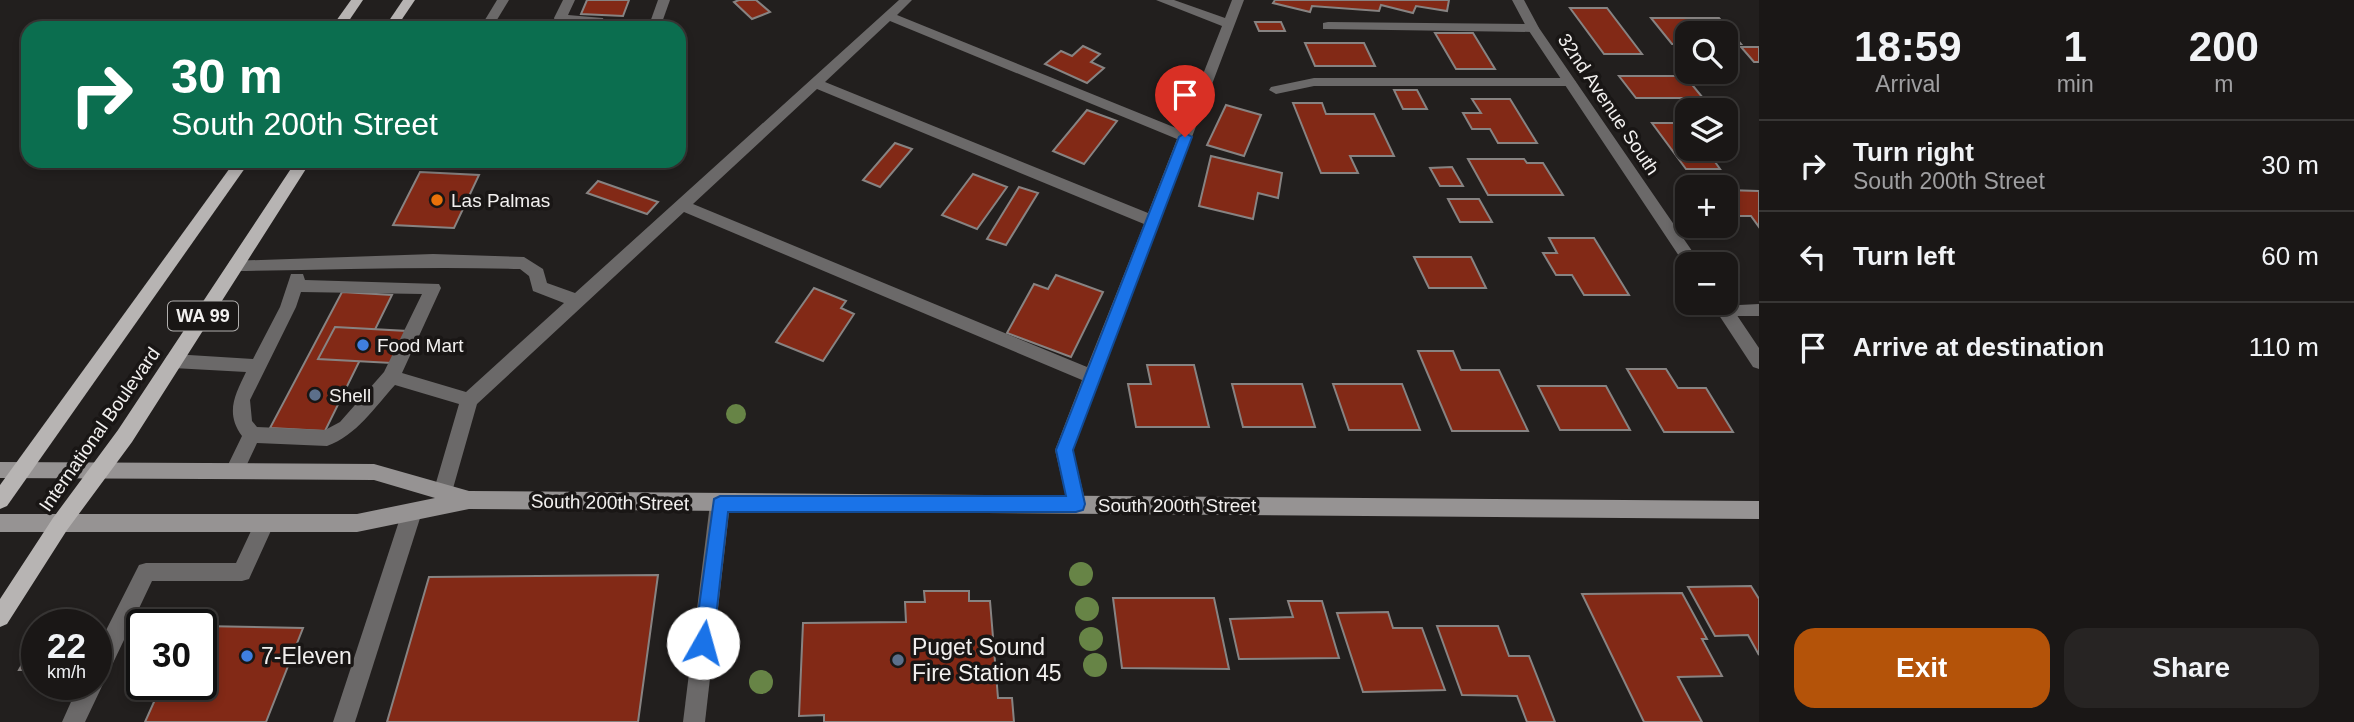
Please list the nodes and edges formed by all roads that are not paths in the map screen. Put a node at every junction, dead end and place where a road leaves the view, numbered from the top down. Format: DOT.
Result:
graph roads {
  1 [pos="357,0"];
  2 [pos="409,0"];
  3 [pos="503,0"];
  4 [pos="569,0"];
  5 [pos="664,0"];
  6 [pos="906,0"];
  7 [pos="1162,0"];
  8 [pos="1238,0"];
  9 [pos="1518,0"];
  10 [pos="888,16"];
  11 [pos="342,21"];
  12 [pos="396,21"];
  13 [pos="490,21"];
  14 [pos="598,21"];
  15 [pos="656,21"];
  16 [pos="1229,24"];
  17 [pos="1328,26"];
  18 [pos="1533,29"];
  19 [pos="1569,82"];
  20 [pos="815,83"];
  21 [pos="1276,90"];
  22 [pos="1185,137"];
  23 [pos="238,168"];
  24 [pos="299,168"];
  25 [pos="682,205"];
  26 [pos="1152,222"];
  27 [pos="1685,252"];
  28 [pos="300,264"];
  29 [pos="236,265"];
  30 [pos="294,286"];
  31 [pos="577,301"];
  32 [pos="1738,308"];
  33 [pos="1759,310"];
  34 [pos="1727,315"];
  35 [pos="173,361"];
  36 [pos="1759,362"];
  37 [pos="257,366"];
  38 [pos="391,377"];
  39 [pos="1093,377"];
  40 [pos="470,400"];
  41 [pos="251,435"];
  42 [pos="0,470"];
  43 [pos="22,470"];
  44 [pos="99,470"];
  45 [pos="234,471"];
  46 [pos="443,493"];
  47 [pos="0,500"];
  48 [pos="469,500"];
  49 [pos="720,504"];
  50 [pos="1076,504"];
  51 [pos="1759,510"];
  52 [pos="412,512"];
  53 [pos="0,523"];
  54 [pos="60,524"];
  55 [pos="264,524"];
  56 [pos="0,617"];
  57 [pos="112,641"];
  58 [pos="83,700"];
  59 [pos="73,722"];
  60 [pos="344,722"];
  61 [pos="694,722"];
  1 -- 11 [label="main road"];
  2 -- 12 [label="main road"];
  3 -- 13 [label="street"];
  4 -- 14 [label="street"];
  5 -- 15 [label="street"];
  6 -- 10 [label="street"];
  7 -- 16 [label="street"];
  8 -- 16 [label="street"];
  9 -- 18 [label="street, 32nd Avenue South"];
  10 -- 20 [label="street"];
  10 -- 22 [label="street"];
  16 -- 22 [label="street"];
  17 -- 18 [label="street"];
  18 -- 19 [label="street, 32nd Avenue South"];
  19 -- 21 [label="street"];
  19 -- 27 [label="street, 32nd Avenue South"];
  20 -- 25 [label="street"];
  20 -- 26 [label="street"];
  22 -- 26 [label="street"];
  23 -- 43 [label="main road, International Boulevard / WA 99"];
  24 -- 29 [label="main road, International Boulevard / WA 99"];
  25 -- 31 [label="street"];
  25 -- 39 [label="street"];
  26 -- 39 [label="street"];
  28 -- 29 [label="street"];
  28 -- 30 [label="street"];
  28 -- 31 [label="street"];
  29 -- 35 [label="main road, International Boulevard / WA 99"];
  30 -- 37 [label="street"];
  30 -- 38 [label="street"];
  31 -- 40 [label="street"];
  32 -- 33 [label="street"];
  34 -- 36 [label="street"];
  35 -- 37 [label="street"];
  35 -- 44 [label="main road, International Boulevard / WA 99"];
  37 -- 41 [label="street"];
  38 -- 40 [label="street"];
  38 -- 41 [label="street"];
  39 -- 50 [label="street"];
  40 -- 46 [label="street"];
  41 -- 45 [label="street"];
  42 -- 43 [label="main road, South 200th Street"];
  43 -- 44 [label="main road, South 200th Street"];
  43 -- 47 [label="main road, International Boulevard / WA 99"];
  44 -- 45 [label="main road, South 200th Street"];
  44 -- 54 [label="main road, International Boulevard / WA 99"];
  45 -- 46 [label="main road, South 200th Street"];
  46 -- 48 [label="main road, South 200th Street"];
  48 -- 49 [label="main road, South 200th Street"];
  48 -- 52 [label="main road, South 200th Street"];
  49 -- 50 [label="main road, South 200th Street"];
  49 -- 61 [label="street"];
  50 -- 51 [label="main road, South 200th Street"];
  52 -- 55 [label="main road, South 200th Street"];
  52 -- 60 [label="street"];
  53 -- 54 [label="main road, South 200th Street"];
  54 -- 55 [label="main road, South 200th Street"];
  54 -- 56 [label="main road, International Boulevard / WA 99"];
  55 -- 57 [label="street"];
  58 -- 59 [label="street"];
}
